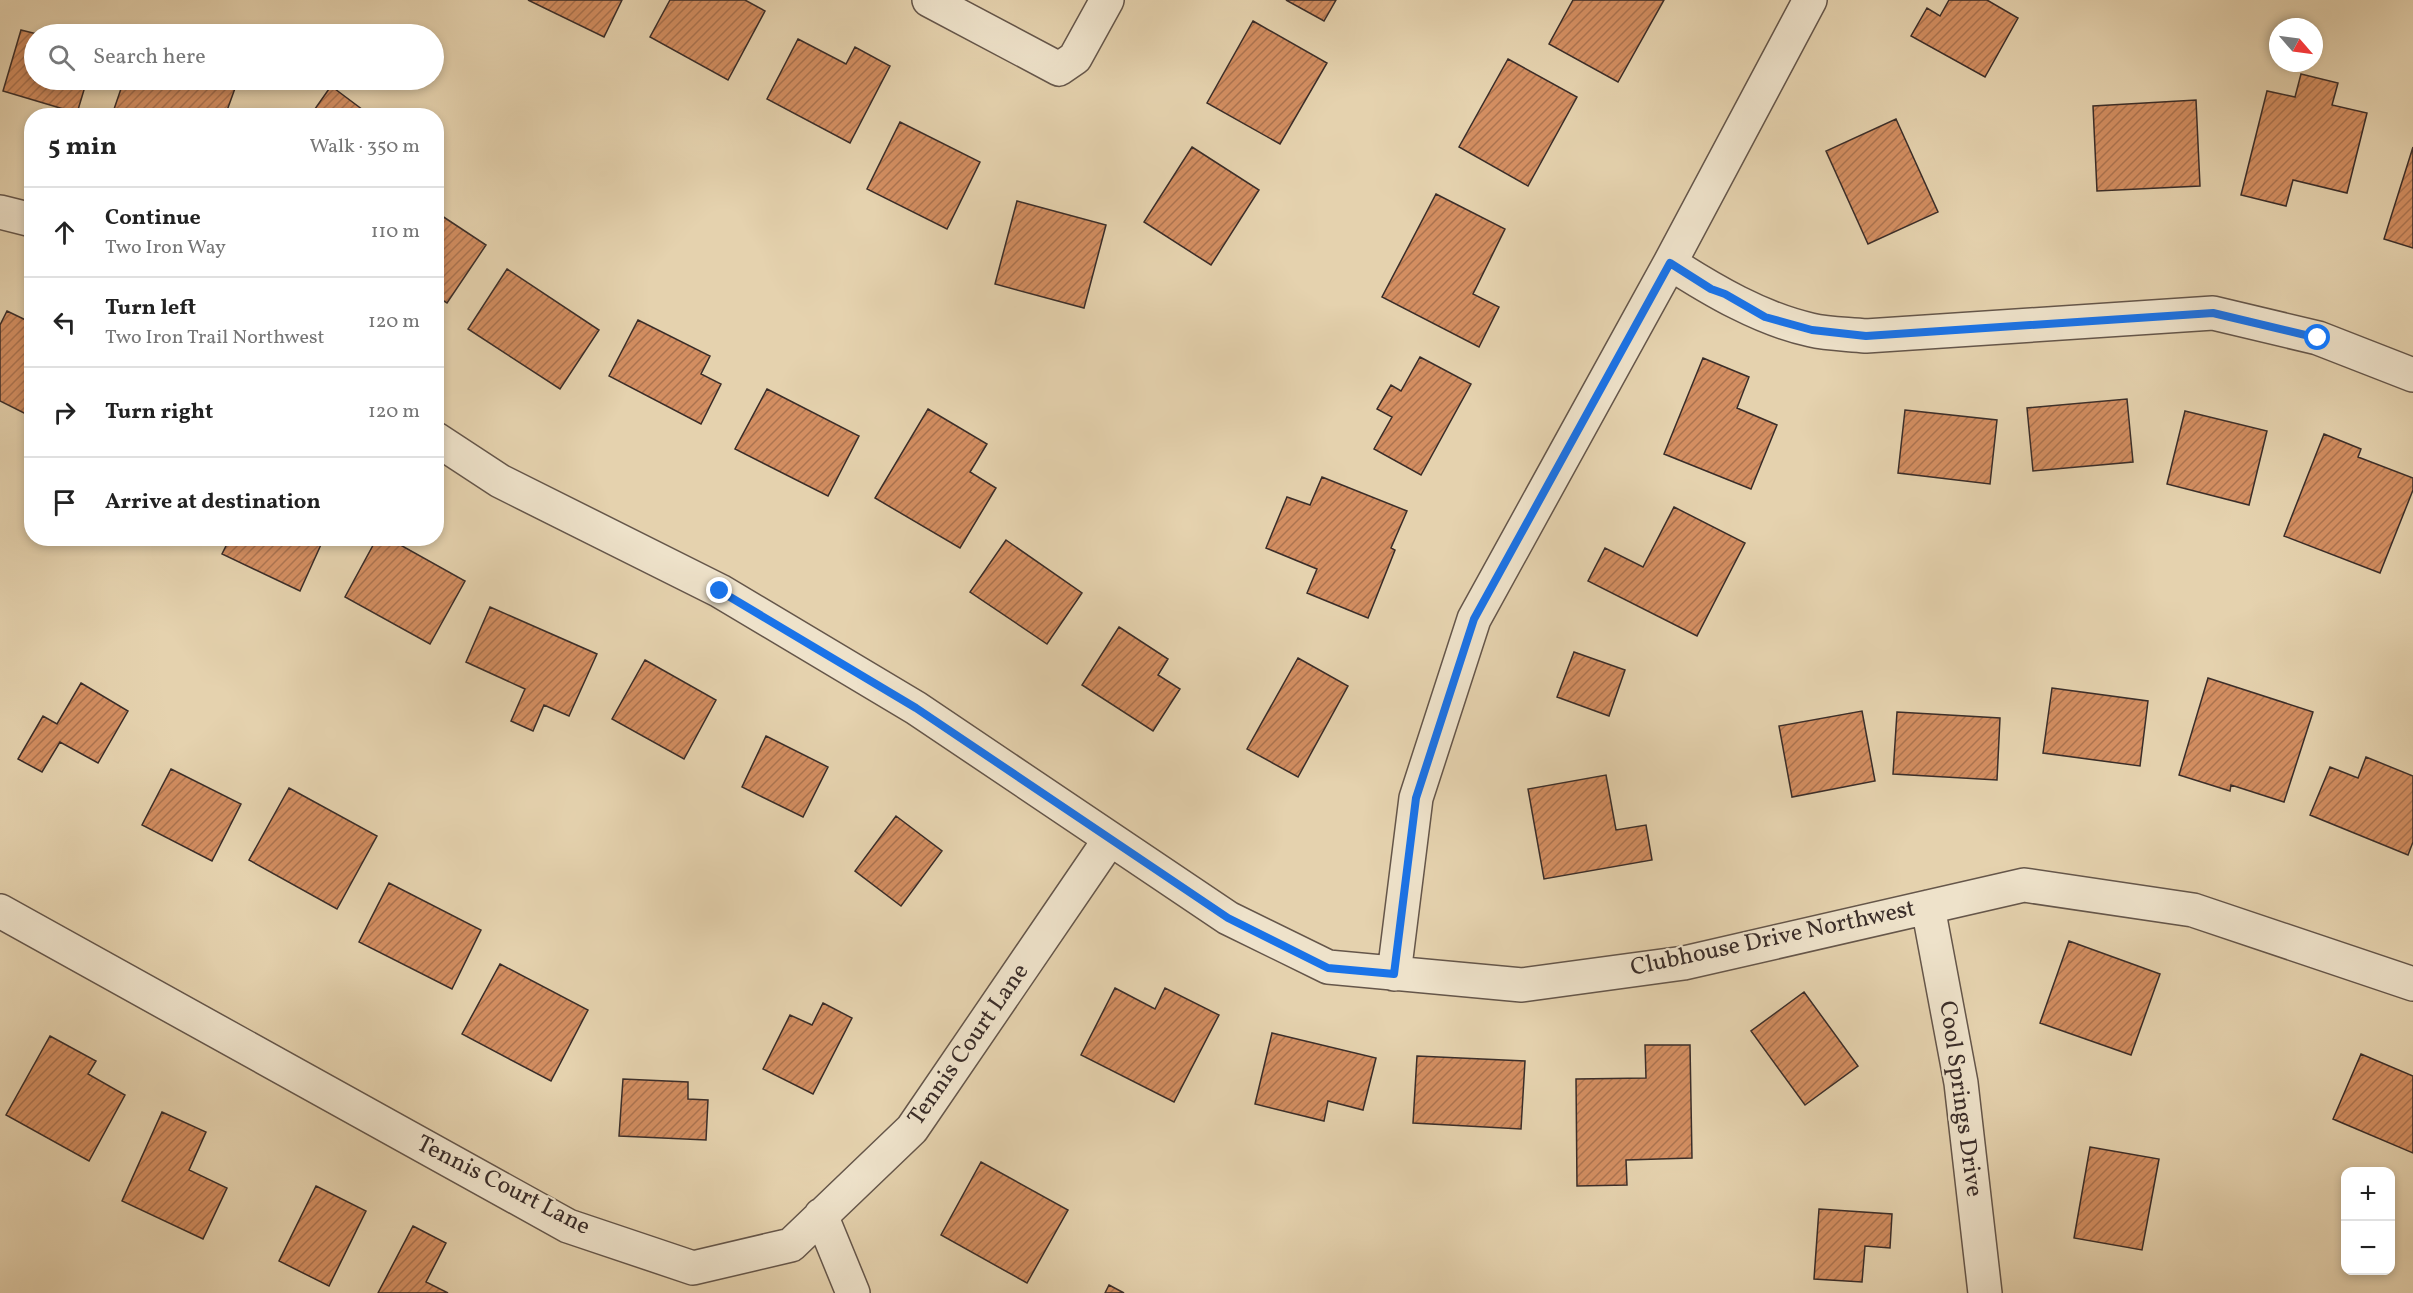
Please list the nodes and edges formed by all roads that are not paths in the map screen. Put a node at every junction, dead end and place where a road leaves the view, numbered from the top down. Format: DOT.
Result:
graph roads {
  1 [pos="929,0"];
  2 [pos="1107,0"];
  3 [pos="1810,0"];
  4 [pos="0,212"];
  5 [pos="24,218"];
  6 [pos="1670,263"];
  7 [pos="2413,375"];
  8 [pos="444,444"];
  9 [pos="1110,839"];
  10 [pos="1928,907"];
  11 [pos="0,911"];
  12 [pos="1394,974"];
  13 [pos="2413,984"];
  14 [pos="821,1215"];
  15 [pos="853,1293"];
  16 [pos="1985,1293"];
  1 -- 2 [label="street"];
  3 -- 6 [label="street"];
  4 -- 5 [label="street"];
  6 -- 7 [label="street"];
  6 -- 12 [label="street"];
  8 -- 9 [label="street, Clubhouse Drive Northwest"];
  9 -- 12 [label="street, Clubhouse Drive Northwest"];
  9 -- 14 [label="street, Tennis Court Lane"];
  10 -- 12 [label="street, Clubhouse Drive Northwest"];
  10 -- 13 [label="street, Clubhouse Drive Northwest"];
  10 -- 16 [label="street, Cool Springs Drive"];
  11 -- 14 [label="street, Tennis Court Lane"];
  14 -- 15 [label="street"];
}
